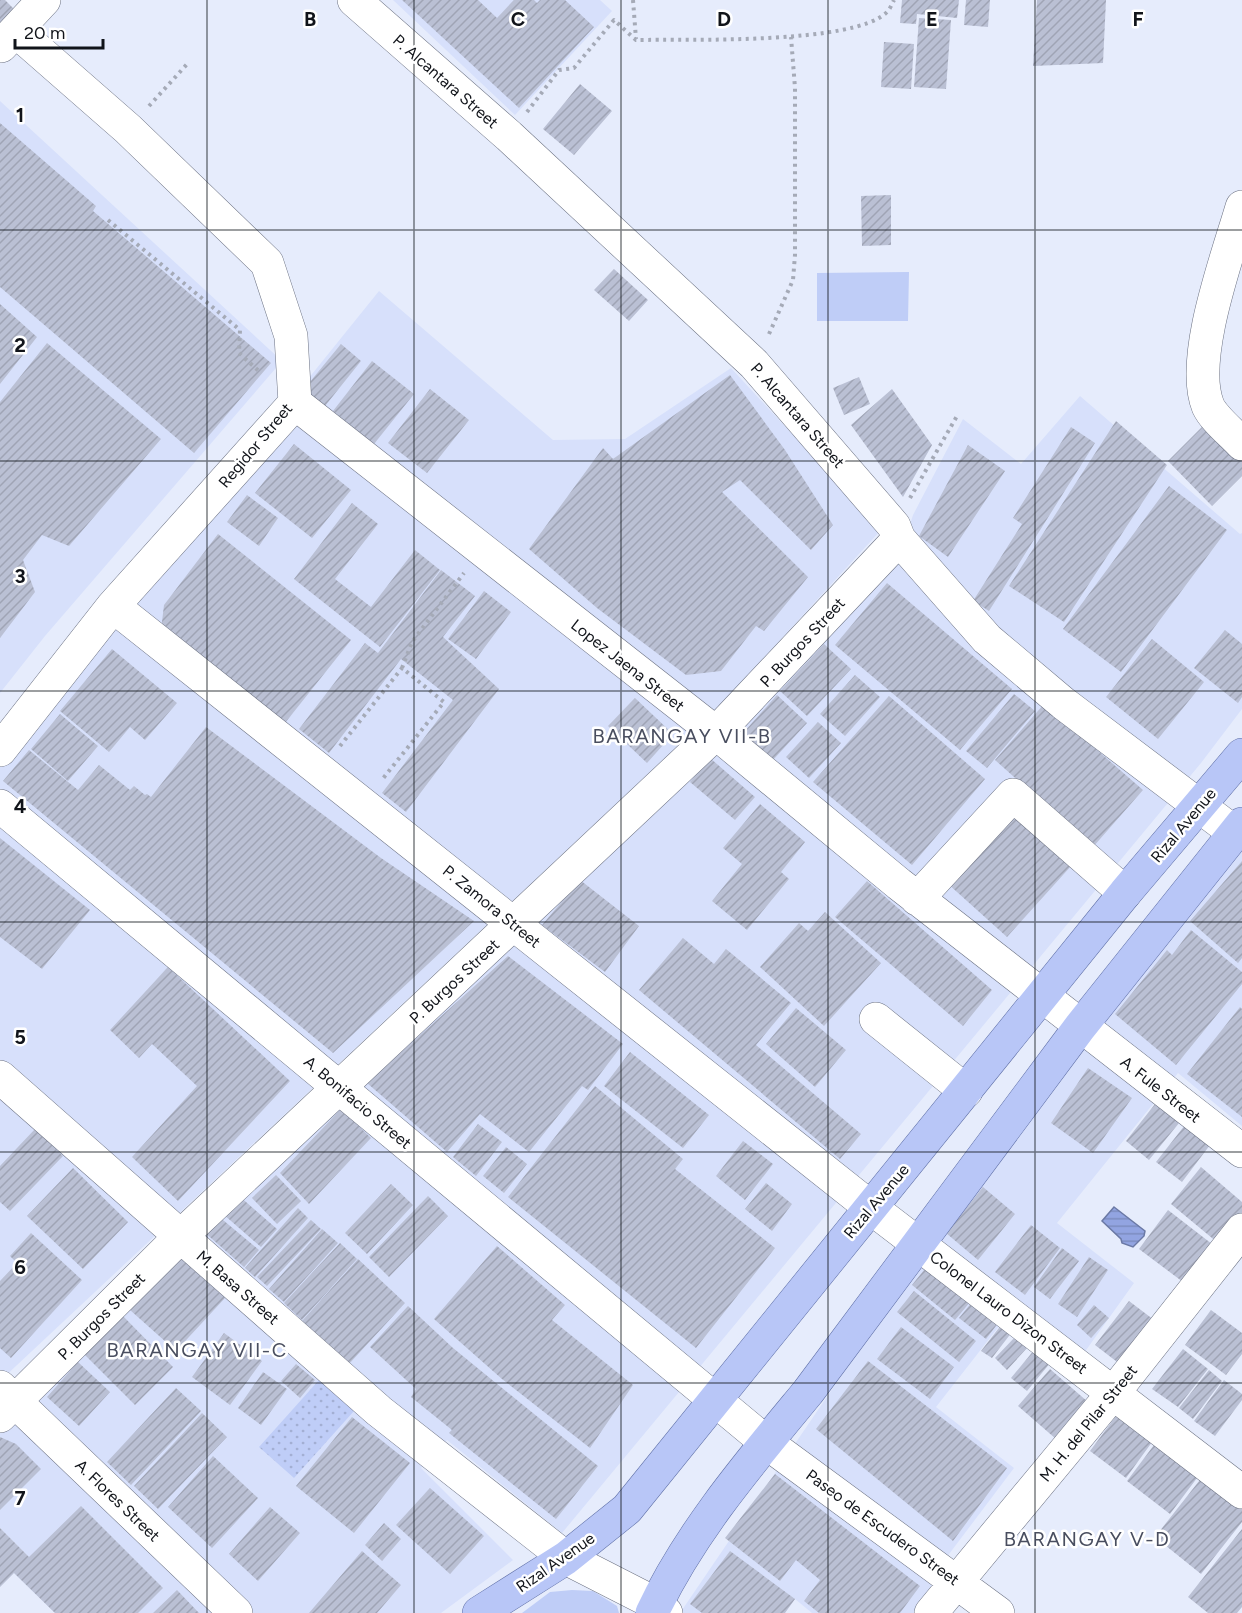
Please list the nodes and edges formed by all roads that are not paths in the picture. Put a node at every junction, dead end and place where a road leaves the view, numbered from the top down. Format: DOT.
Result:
graph roads {
  1 [pos="44,0"];
  2 [pos="354,0"];
  3 [pos="8,39"];
  4 [pos="1242,207"];
  5 [pos="295,403"];
  6 [pos="1242,444"];
  7 [pos="896,533"];
  8 [pos="113,606"];
  9 [pos="716,733"];
  10 [pos="0,750"];
  11 [pos="1242,755"];
  12 [pos="1200,804"];
  13 [pos="0,806"];
  14 [pos="1238,828"];
  15 [pos="1125,893"];
  16 [pos="917,899"];
  17 [pos="514,925"];
  18 [pos="1043,997"];
  19 [pos="876,1018"];
  20 [pos="1080,1027"];
  21 [pos="0,1077"];
  22 [pos="340,1087"];
  23 [pos="966,1091"];
  24 [pos="1242,1151"];
  25 [pos="870,1207"];
  26 [pos="1242,1230"];
  27 [pos="182,1236"];
  28 [pos="919,1243"];
  29 [pos="1114,1392"];
  30 [pos="714,1400"];
  31 [pos="5,1402"];
  32 [pos="766,1443"];
  33 [pos="1242,1492"];
  34 [pos="566,1558"];
  35 [pos="958,1582"];
  36 [pos="658,1610"];
  37 [pos="236,1613"];
  38 [pos="478,1613"];
  39 [pos="931,1613"];
  40 [pos="998,1613"];
  1 -- 3 [label="street"];
  2 -- 7 [label="street, P. Alcantara Street"];
  3 -- 5 [label="street, Regidor Street"];
  4 -- 6 [label="street"];
  5 -- 8 [label="street, Regidor Street"];
  5 -- 9 [label="street, Lopez Jaena Street"];
  7 -- 9 [label="street, P. Burgos Street"];
  7 -- 12 [label="street, P. Alcantara Street"];
  8 -- 10 [label="street, Regidor Street"];
  8 -- 17 [label="street, P. Zamora Street"];
  9 -- 16 [label="street, Lopez Jaena Street"];
  9 -- 17 [label="street, P. Burgos Street"];
  11 -- 12 [label="main road, Rizal Avenue"];
  12 -- 14 [label="street, P. Alcantara Street"];
  12 -- 15 [label="main road, Rizal Avenue"];
  13 -- 22 [label="street, A. Bonifacio Street"];
  14 -- 20 [label="main road"];
  15 -- 16 [label="street"];
  15 -- 18 [label="main road, Rizal Avenue"];
  16 -- 18 [label="street, Lopez Jaena Street"];
  17 -- 22 [label="street, P. Burgos Street"];
  17 -- 25 [label="street, P. Zamora Street"];
  18 -- 20 [label="street, A. Fule Street"];
  18 -- 23 [label="main road, Rizal Avenue"];
  19 -- 23 [label="street"];
  20 -- 24 [label="street, A. Fule Street"];
  20 -- 28 [label="main road"];
  21 -- 27 [label="street, M. Basa Street"];
  22 -- 27 [label="street, P. Burgos Street"];
  22 -- 30 [label="street, A. Bonifacio Street"];
  23 -- 25 [label="main road, Rizal Avenue"];
  25 -- 28 [label="street, P. Zamora Street"];
  25 -- 30 [label="main road, Rizal Avenue"];
  26 -- 29 [label="street, M. H. del Pilar Street"];
  27 -- 31 [label="street, P. Burgos Street"];
  27 -- 34 [label="street, M. Basa Street"];
  28 -- 29 [label="street, Colonel Lauro Dizon Street"];
  28 -- 32 [label="main road"];
  29 -- 33 [label="street, Colonel Lauro Dizon Street"];
  29 -- 35 [label="street, M. H. del Pilar Street"];
  30 -- 32 [label="street, A. Bonifacio Street"];
  30 -- 34 [label="main road, Rizal Avenue"];
  31 -- 37 [label="street, A. Flores Street"];
  32 -- 35 [label="street, Paseo de Escudero Street"];
  32 -- 36 [label="main road"];
  34 -- 36 [label="street, M. Basa Street"];
  34 -- 38 [label="main road, Rizal Avenue"];
  35 -- 39 [label="street, M. H. del Pilar Street"];
  35 -- 40 [label="street, Paseo de Escudero Street"];
}
